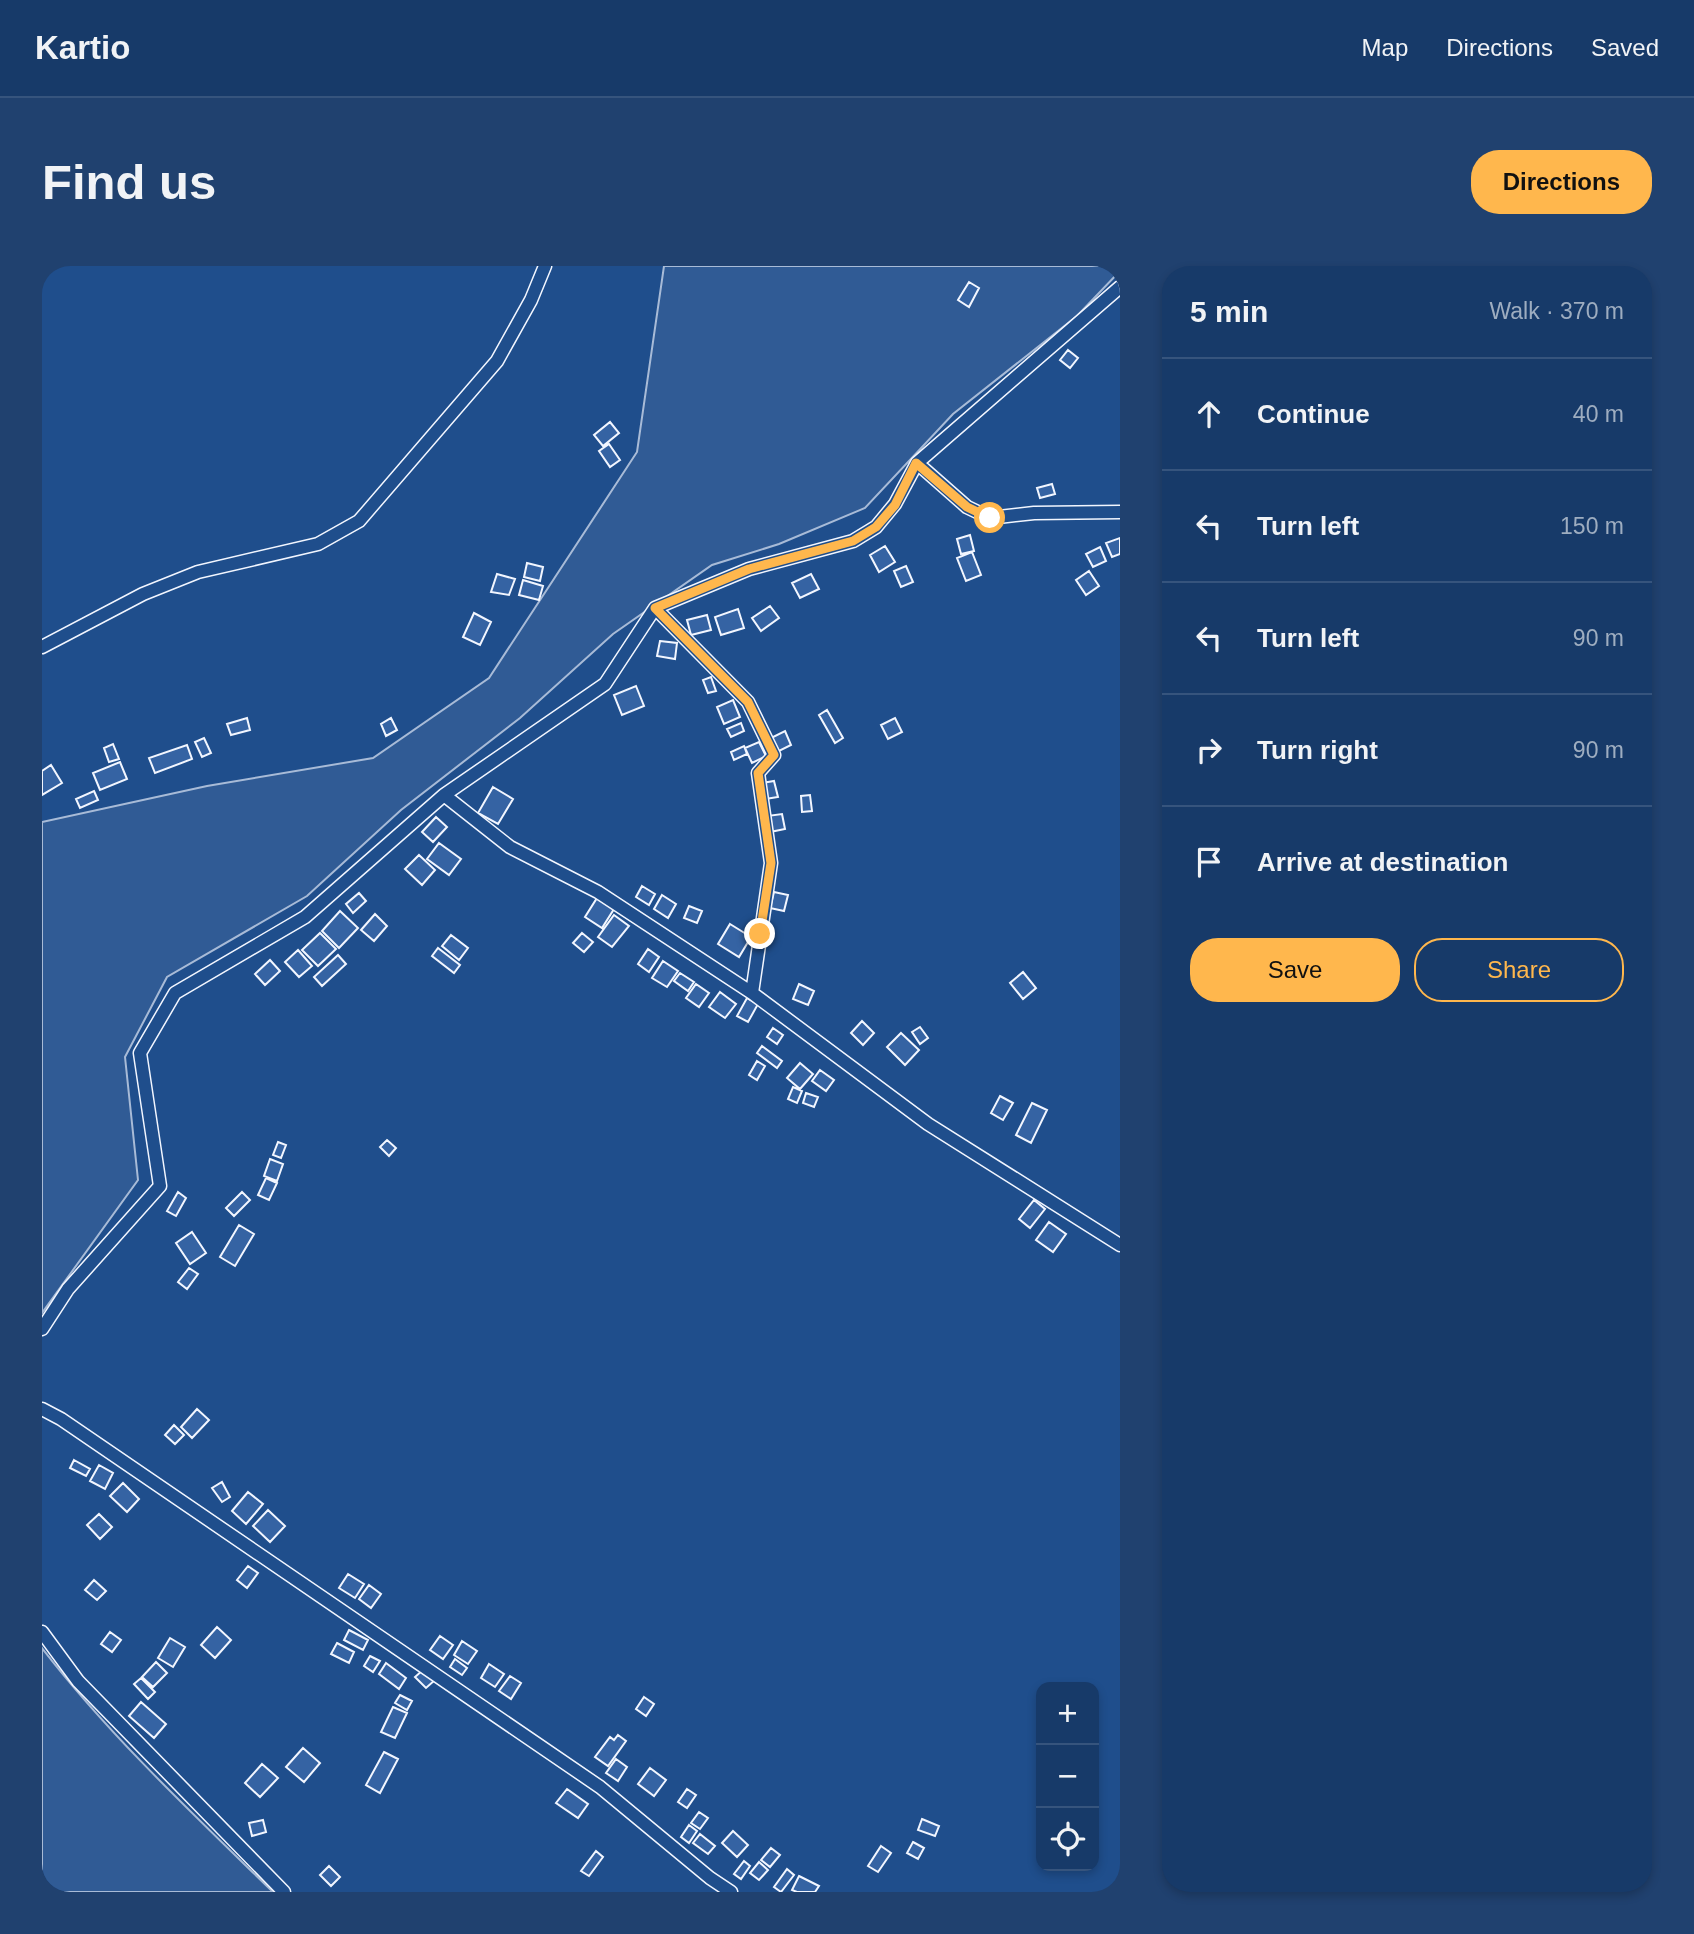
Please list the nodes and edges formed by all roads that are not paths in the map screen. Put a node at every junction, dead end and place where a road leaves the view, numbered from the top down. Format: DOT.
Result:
graph roads {
  1 [pos="545,266"];
  2 [pos="1120,287"];
  3 [pos="916,463"];
  4 [pos="1120,512"];
  5 [pos="655,608"];
  6 [pos="42,646"];
  7 [pos="444,795"];
  8 [pos="752,993"];
  9 [pos="1120,1245"];
  10 [pos="42,1329"];
  11 [pos="42,1409"];
  12 [pos="42,1632"];
  13 [pos="284,1892"];
  14 [pos="731,1892"];
  1 -- 6 [label="street"];
  2 -- 3 [label="street"];
  3 -- 4 [label="street"];
  3 -- 5 [label="street"];
  5 -- 7 [label="street"];
  5 -- 8 [label="street"];
  7 -- 8 [label="street"];
  7 -- 10 [label="street"];
  8 -- 9 [label="street"];
  11 -- 14 [label="street"];
  12 -- 13 [label="street"];
}
